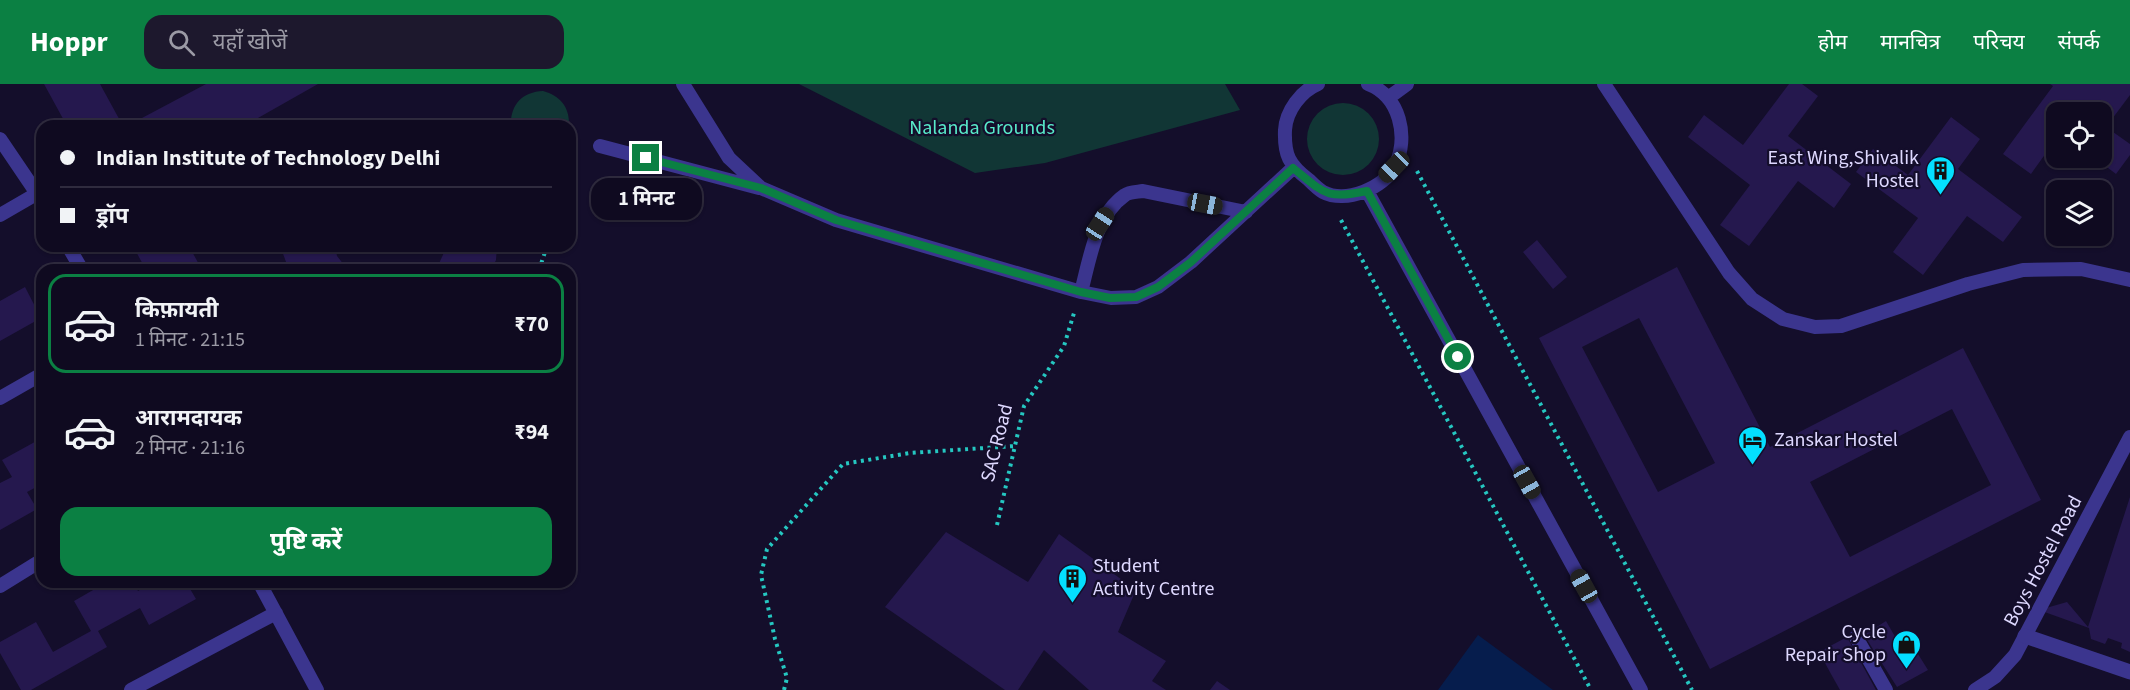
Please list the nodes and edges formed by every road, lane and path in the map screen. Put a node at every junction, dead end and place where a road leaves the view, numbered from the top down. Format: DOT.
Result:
graph roads {
  1 [pos="683,84"];
  2 [pos="1368,84"];
  3 [pos="1407,84"];
  4 [pos="1604,84"];
  5 [pos="1314,85"];
  6 [pos="1388,98"];
  7 [pos="0,139"];
  8 [pos="600,146"];
  9 [pos="1415,167"];
  10 [pos="1293,168"];
  11 [pos="761,188"];
  12 [pos="36,191"];
  13 [pos="1367,191"];
  14 [pos="36,199"];
  15 [pos="1246,212"];
  16 [pos="0,215"];
  17 [pos="1341,220"];
  18 [pos="2130,280"];
  19 [pos="1081,292"];
  20 [pos="36,377"];
  21 [pos="0,398"];
  22 [pos="2130,437"];
  23 [pos="1015,446"];
  24 [pos="997,525"];
  25 [pos="36,564"];
  26 [pos="0,586"];
  27 [pos="262,588"];
  28 [pos="276,613"];
  29 [pos="2025,636"];
  30 [pos="1856,637"];
  31 [pos="2130,672"];
  32 [pos="131,690"];
  33 [pos="317,690"];
  34 [pos="784,690"];
  35 [pos="1591,690"];
  36 [pos="1641,690"];
  37 [pos="1692,690"];
  38 [pos="1886,690"];
  39 [pos="1975,690"];
  1 -- 11 [label="lane"];
  2 -- 6 [label="lane"];
  3 -- 6 [label="lane"];
  4 -- 18 [label="lane"];
  5 -- 10 [label="lane"];
  6 -- 13 [label="lane"];
  7 -- 12 [label="lane"];
  8 -- 11 [label="lane"];
  9 -- 37 [label="path"];
  10 -- 13 [label="lane"];
  10 -- 15 [label="lane"];
  11 -- 19 [label="lane"];
  13 -- 36 [label="lane"];
  14 -- 16 [label="lane"];
  15 -- 19 [label="lane"];
  15 -- 19 [label="lane"];
  17 -- 35 [label="path"];
  19 -- 23 [label="path, SAC Road"];
  20 -- 21 [label="lane"];
  22 -- 29 [label="lane, Boys Hostel Road"];
  23 -- 24 [label="path, SAC Road"];
  23 -- 34 [label="path"];
  25 -- 26 [label="lane"];
  27 -- 28 [label="lane"];
  28 -- 32 [label="lane"];
  28 -- 33 [label="lane"];
  29 -- 31 [label="street"];
  29 -- 39 [label="lane, Boys Hostel Road"];
  30 -- 38 [label="lane"];
}
